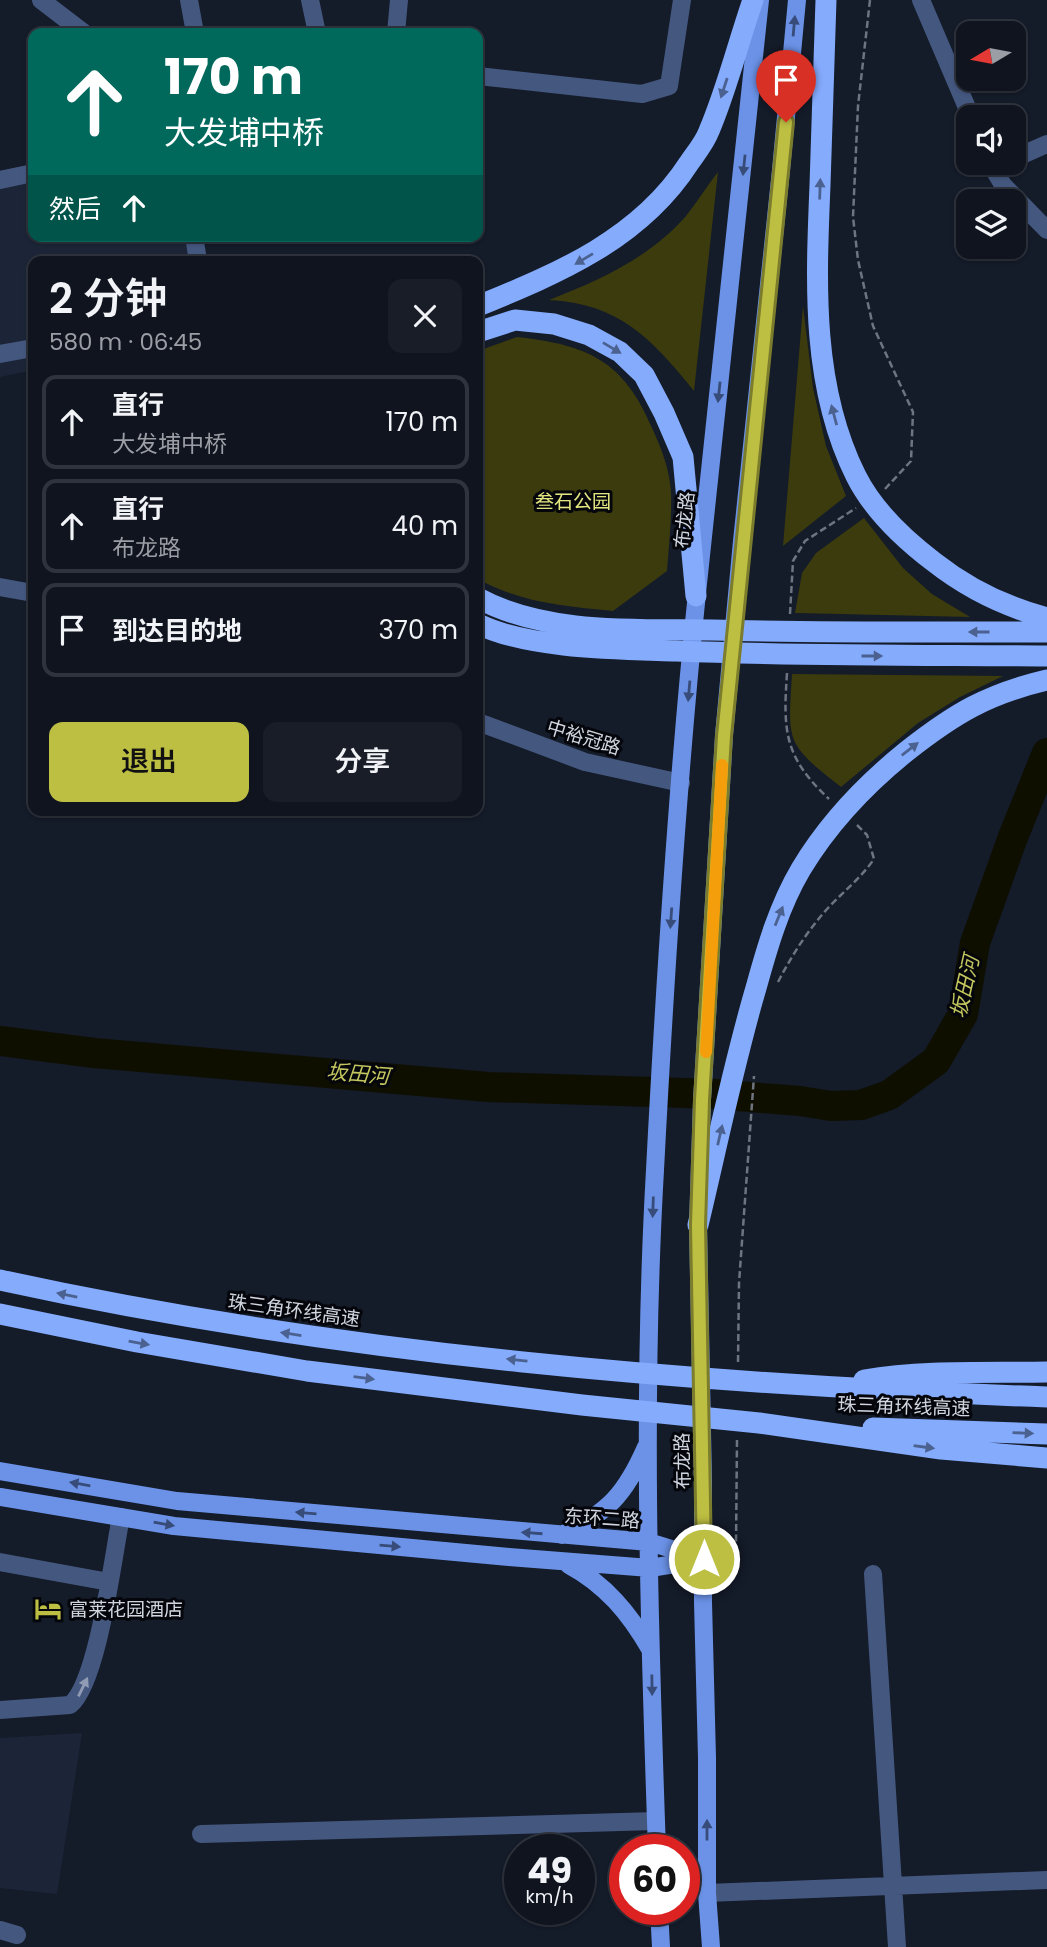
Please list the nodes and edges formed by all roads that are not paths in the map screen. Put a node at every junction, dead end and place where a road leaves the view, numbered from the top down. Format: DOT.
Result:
graph roads {
  1 [pos="41,0"];
  2 [pos="189,0"];
  3 [pos="310,0"];
  4 [pos="399,0"];
  5 [pos="682,0"];
  6 [pos="753,0"];
  7 [pos="760,0"];
  8 [pos="797,0"];
  9 [pos="826,0"];
  10 [pos="921,0"];
  11 [pos="77,28"];
  12 [pos="194,28"];
  13 [pos="316,28"];
  14 [pos="396,28"];
  15 [pos="483,77"];
  16 [pos="966,105"];
  17 [pos="1047,145"];
  18 [pos="1026,154"];
  19 [pos="28,174"];
  20 [pos="1000,175"];
  21 [pos="0,180"];
  22 [pos="1047,230"];
  23 [pos="483,304"];
  24 [pos="483,330"];
  25 [pos="28,349"];
  26 [pos="0,354"];
  27 [pos="0,587"];
  28 [pos="28,592"];
  29 [pos="696,596"];
  30 [pos="483,601"];
  31 [pos="1047,618"];
  32 [pos="483,626"];
  33 [pos="1047,632"];
  34 [pos="608,638"];
  35 [pos="1047,656"];
  36 [pos="1047,680"];
  37 [pos="483,724"];
  38 [pos="681,783"];
  39 [pos="698,1225"];
  40 [pos="0,1280"];
  41 [pos="0,1314"];
  42 [pos="1047,1372"];
  43 [pos="825,1387"];
  44 [pos="1047,1397"];
  45 [pos="759,1423"];
  46 [pos="1047,1434"];
  47 [pos="649,1441"];
  48 [pos="1047,1458"];
  49 [pos="0,1471"];
  50 [pos="0,1497"];
  51 [pos="121,1517"];
  52 [pos="560,1535"];
  53 [pos="649,1542"];
  54 [pos="704,1559"];
  55 [pos="563,1561"];
  56 [pos="0,1562"];
  57 [pos="650,1568"];
  58 [pos="873,1574"];
  59 [pos="109,1583"];
  60 [pos="651,1651"];
  61 [pos="0,1710"];
  62 [pos="656,1821"];
  63 [pos="201,1834"];
  64 [pos="656,1834"];
  65 [pos="1047,1880"];
  66 [pos="892,1886"];
  67 [pos="707,1894"];
  68 [pos="660,1925"];
  69 [pos="661,1947"];
  70 [pos="710,1947"];
  71 [pos="897,1947"];
  1 -- 11 [label="street"];
  2 -- 12 [label="street"];
  3 -- 13 [label="street"];
  4 -- 14 [label="street"];
  5 -- 15 [label="street"];
  6 -- 23 [label="highway, one-way"];
  7 -- 29 [label="main road, 布龙路, one-way"];
  39 -- 8 [label="main road, 布龙路, one-way"];
  31 -- 9 [label="highway, one-way"];
  10 -- 16 [label="street"];
  17 -- 18 [label="street"];
  19 -- 21 [label="street"];
  20 -- 22 [label="street"];
  24 -- 29 [label="highway, one-way"];
  25 -- 26 [label="street"];
  27 -- 28 [label="street"];
  29 -- 38 [label="main road, 布龙路, one-way"];
  30 -- 34 [label="highway"];
  32 -- 34 [label="highway"];
  33 -- 34 [label="highway, one-way"];
  34 -- 35 [label="highway, one-way"];
  39 -- 36 [label="highway, one-way"];
  37 -- 38 [label="street, 中裕冠路"];
  38 -- 47 [label="main road, 布龙路, one-way"];
  39 -- 54 [label="main road, 布龙路"];
  43 -- 40 [label="highway, 珠三角环线高速, one-way"];
  41 -- 45 [label="highway, one-way"];
  42 -- 43 [label="highway"];
  43 -- 44 [label="highway, 珠三角环线高速"];
  45 -- 46 [label="highway, 珠三角环线高速, one-way"];
  45 -- 48 [label="highway, one-way"];
  47 -- 52 [label="main road"];
  47 -- 53 [label="main road, 布龙路"];
  52 -- 49 [label="main road, 东环二路, one-way"];
  50 -- 51 [label="main road"];
  51 -- 55 [label="main road, one-way"];
  51 -- 59 [label="street"];
  52 -- 53 [label="main road, 东环二路"];
  53 -- 54 [label="main road, 东环二路"];
  53 -- 57 [label="main road, 布龙路"];
  54 -- 57 [label="main road"];
  67 -- 54 [label="main road, 布龙路, one-way"];
  55 -- 57 [label="main road"];
  55 -- 60 [label="main road"];
  56 -- 59 [label="street"];
  57 -- 60 [label="main road, 布龙路"];
  58 -- 66 [label="street"];
  61 -- 59 [label="street, one-way"];
  60 -- 62 [label="main road, 布龙路, one-way"];
  62 -- 63 [label="street"];
  62 -- 64 [label="main road, 布龙路"];
  65 -- 66 [label="street"];
  66 -- 67 [label="street"];
  66 -- 71 [label="street"];
  67 -- 70 [label="main road, 布龙路"];
  68 -- 69 [label="main road"];
}
